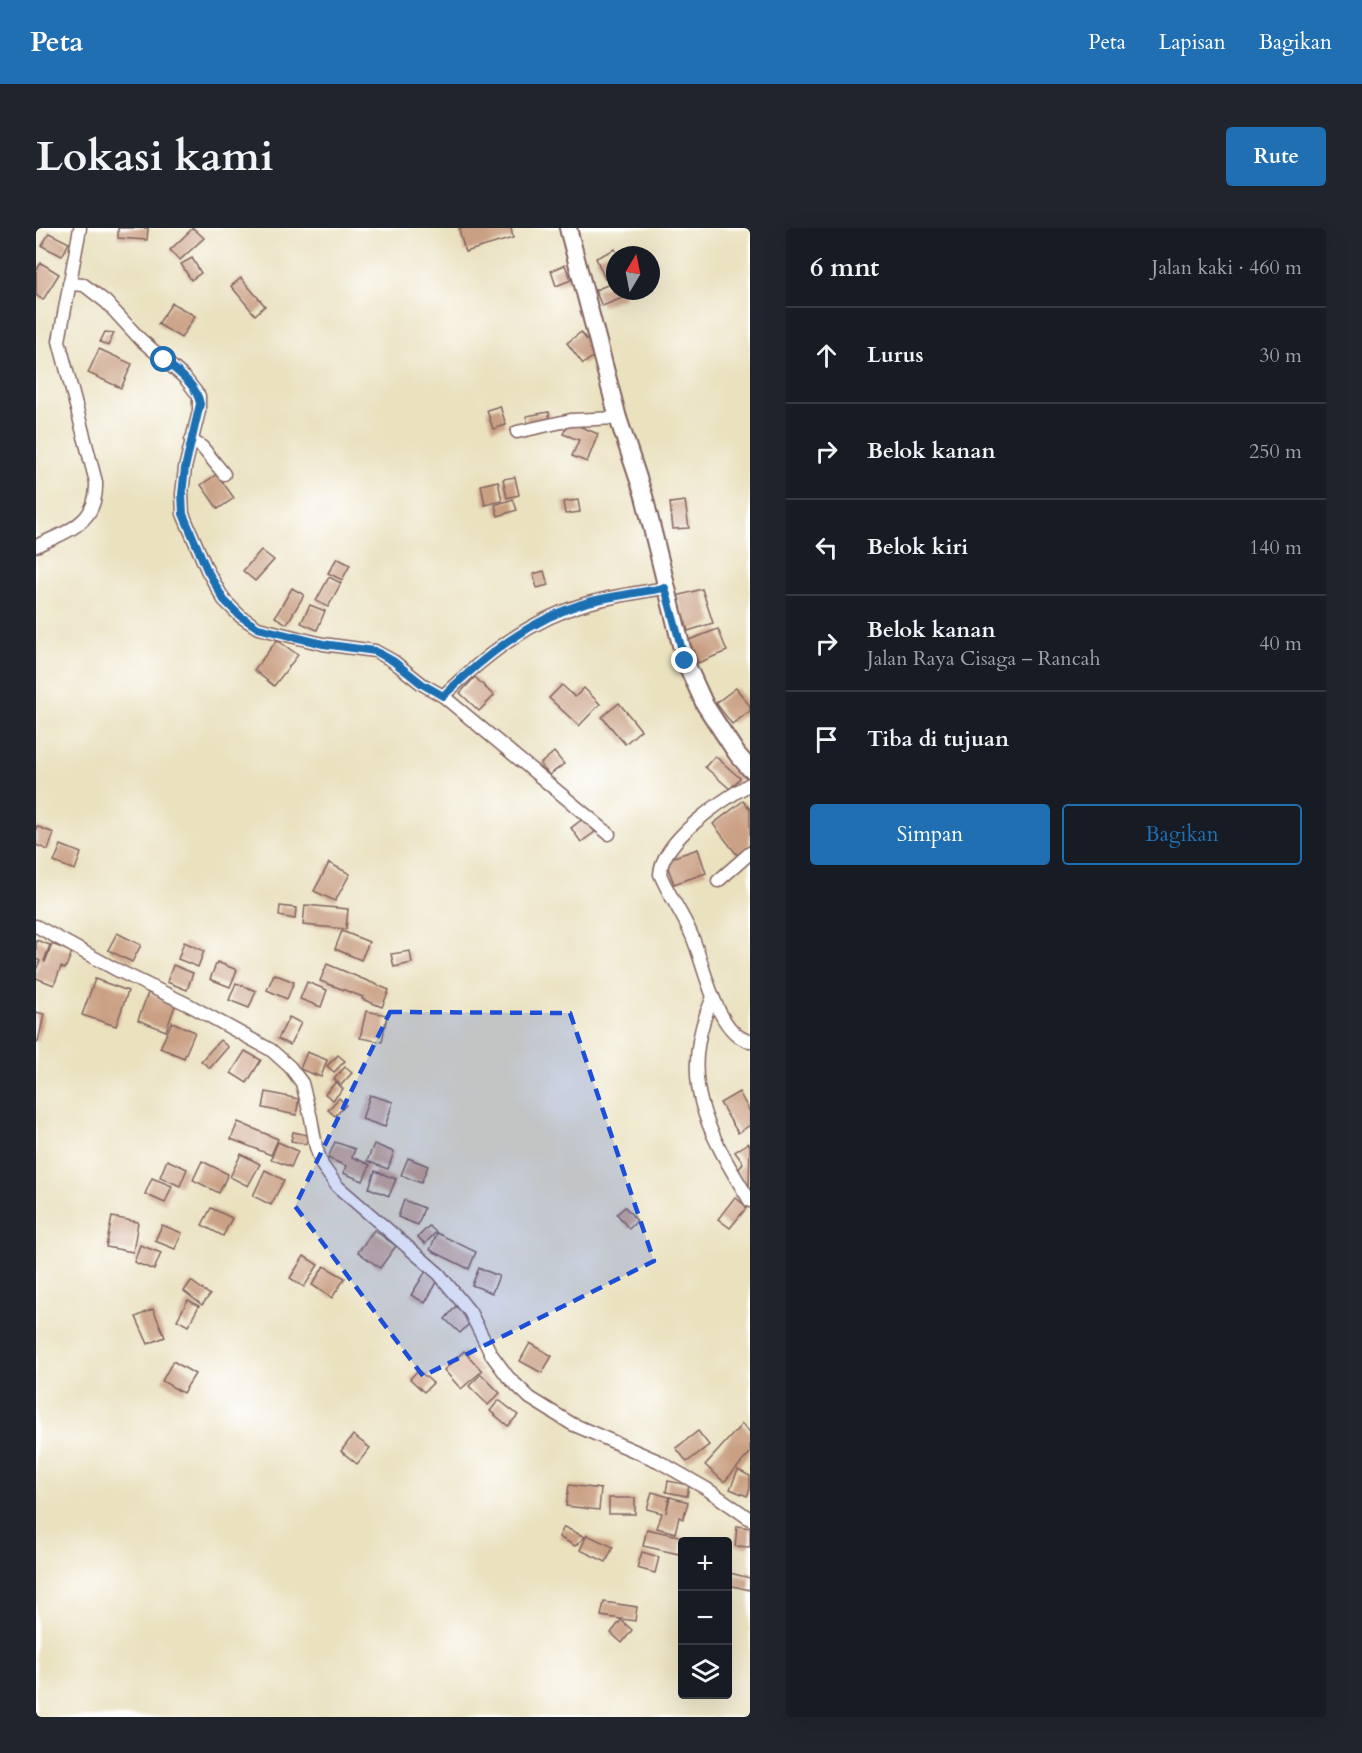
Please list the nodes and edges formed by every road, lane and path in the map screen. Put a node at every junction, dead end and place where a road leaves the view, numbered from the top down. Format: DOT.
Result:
graph roads {
  1 [pos="80,228"];
  2 [pos="568,228"];
  3 [pos="69,284"];
  4 [pos="618,418"];
  5 [pos="517,432"];
  6 [pos="191,440"];
  7 [pos="224,474"];
  8 [pos="36,546"];
  9 [pos="665,588"];
  10 [pos="443,696"];
  11 [pos="750,769"];
  12 [pos="750,784"];
  13 [pos="609,834"];
  14 [pos="750,853"];
  15 [pos="718,881"];
  16 [pos="36,926"];
  17 [pos="712,997"];
  18 [pos="750,1041"];
  19 [pos="750,1201"];
  20 [pos="750,1519"];
  1 -- 3 [label="street"];
  2 -- 4 [label="main road"];
  3 -- 6 [label="street"];
  3 -- 8 [label="street"];
  4 -- 5 [label="street"];
  4 -- 9 [label="main road"];
  6 -- 7 [label="street"];
  6 -- 10 [label="street"];
  9 -- 10 [label="street"];
  9 -- 11 [label="main road"];
  10 -- 13 [label="street"];
  12 -- 17 [label="street"];
  14 -- 15 [label="street"];
  16 -- 20 [label="street"];
  17 -- 18 [label="street"];
  17 -- 19 [label="street"];
}
